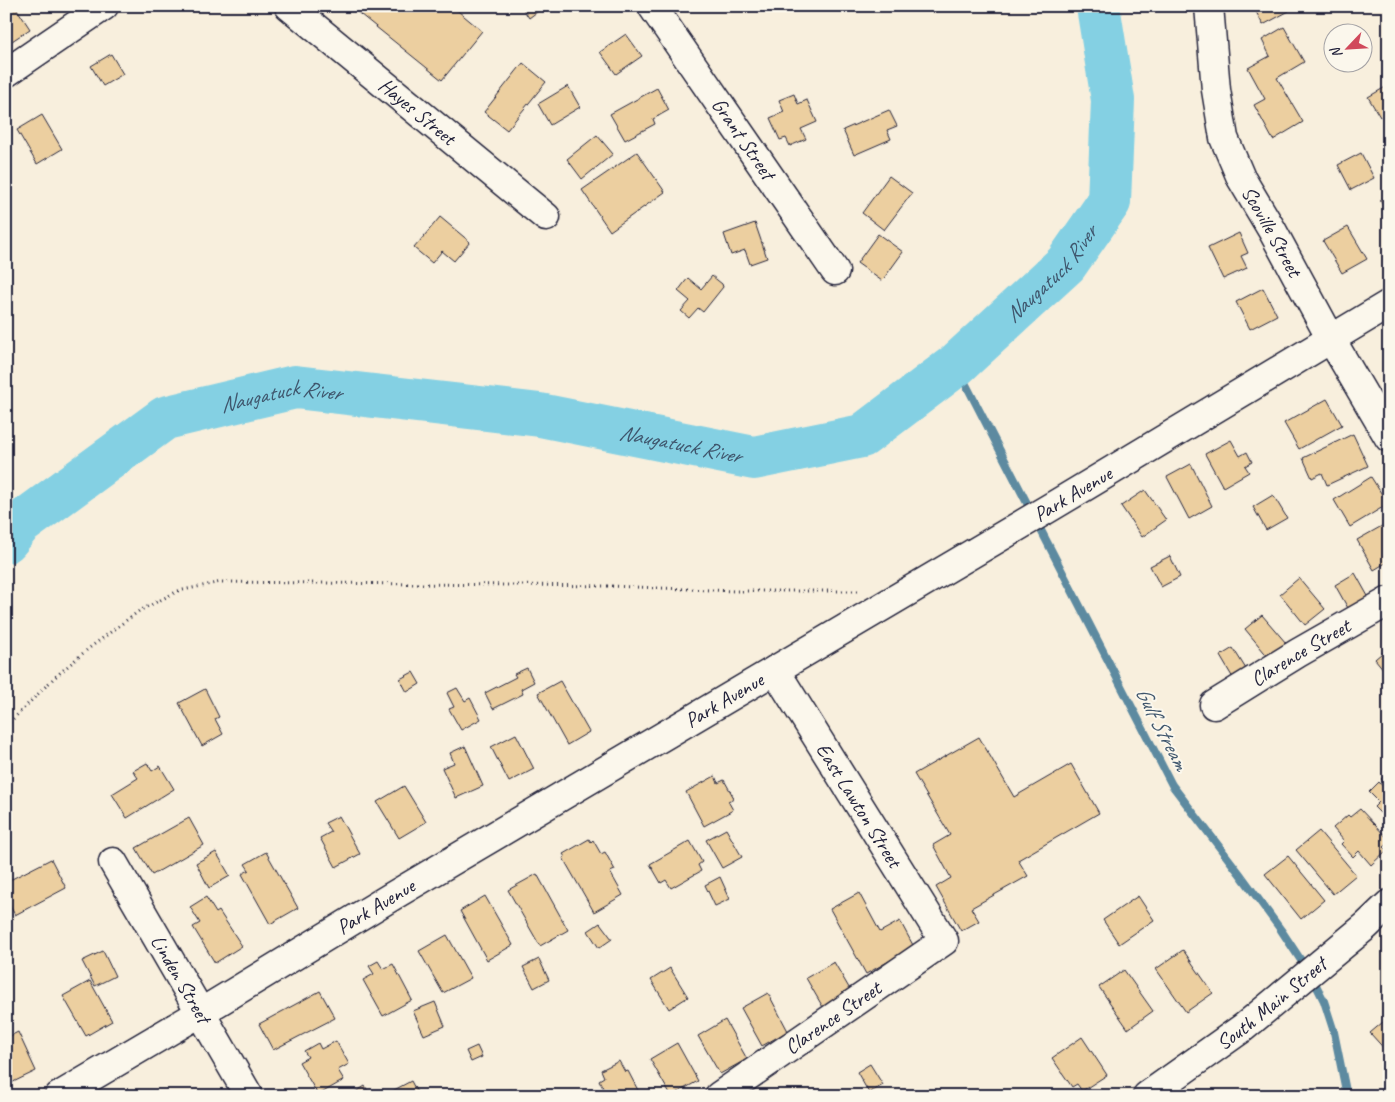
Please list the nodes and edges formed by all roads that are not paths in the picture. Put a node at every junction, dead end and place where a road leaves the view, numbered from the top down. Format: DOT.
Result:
graph roads {
  1 [pos="104,6"];
  2 [pos="289,6"];
  3 [pos="652,6"];
  4 [pos="1208,6"];
  5 [pos="6,73"];
  6 [pos="546,217"];
  7 [pos="836,271"];
  8 [pos="1389,304"];
  9 [pos="1330,338"];
  10 [pos="1389,438"];
  11 [pos="1389,601"];
  12 [pos="775,670"];
  13 [pos="1214,705"];
  14 [pos="112,862"];
  15 [pos="1389,904"];
  16 [pos="944,941"];
  17 [pos="200,1013"];
  18 [pos="59,1096"];
  19 [pos="249,1096"];
  20 [pos="719,1096"];
  21 [pos="1147,1096"];
  1 -- 5 [label="street"];
  2 -- 6 [label="street, Hayes Street"];
  3 -- 7 [label="street, Grant Street"];
  4 -- 9 [label="street, Scoville Street"];
  8 -- 9 [label="street, Park Avenue"];
  9 -- 10 [label="street, Scoville Street"];
  9 -- 12 [label="street, Park Avenue"];
  11 -- 13 [label="street, Clarence Street"];
  12 -- 16 [label="street, East Lawton Street"];
  12 -- 17 [label="street, Park Avenue"];
  14 -- 17 [label="street, Linden Street"];
  15 -- 21 [label="street, South Main Street"];
  16 -- 20 [label="street, Clarence Street"];
  17 -- 18 [label="street, Park Avenue"];
  17 -- 19 [label="street, Linden Street"];
}
